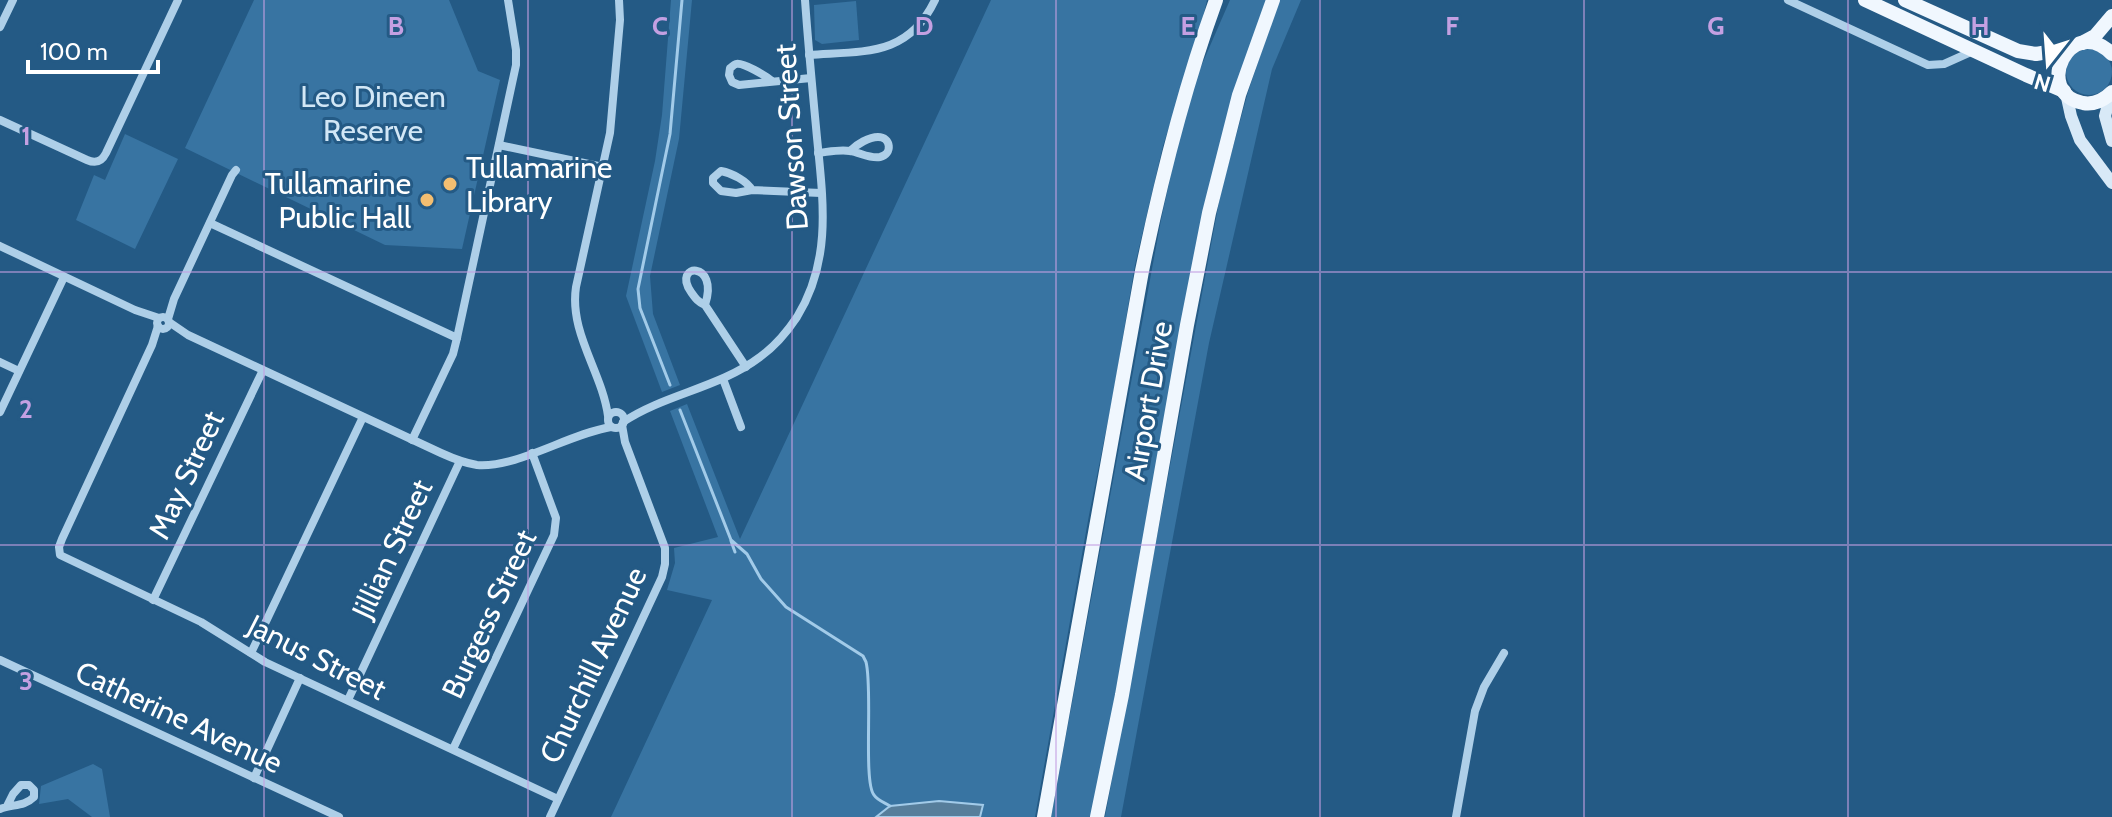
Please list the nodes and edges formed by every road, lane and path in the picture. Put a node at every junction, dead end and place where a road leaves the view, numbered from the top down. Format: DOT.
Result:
graph roads {
  1 [pos="13,0"];
  2 [pos="178,0"];
  3 [pos="508,0"];
  4 [pos="619,0"];
  5 [pos="805,0"];
  6 [pos="935,0"];
  7 [pos="1216,0"];
  8 [pos="1273,0"];
  9 [pos="1788,0"];
  10 [pos="1865,0"];
  11 [pos="1905,0"];
  12 [pos="2112,16"];
  13 [pos="0,27"];
  14 [pos="2077,46"];
  15 [pos="1973,50"];
  16 [pos="2112,54"];
  17 [pos="809,55"];
  18 [pos="811,78"];
  19 [pos="772,81"];
  20 [pos="2065,92"];
  21 [pos="2111,92"];
  22 [pos="0,120"];
  23 [pos="2112,141"];
  24 [pos="499,145"];
  25 [pos="850,151"];
  26 [pos="818,153"];
  27 [pos="603,167"];
  28 [pos="236,170"];
  29 [pos="2112,183"];
  30 [pos="752,190"];
  31 [pos="821,193"];
  32 [pos="210,223"];
  33 [pos="0,246"];
  34 [pos="64,277"];
  35 [pos="705,305"];
  36 [pos="163,323"];
  37 [pos="457,338"];
  38 [pos="0,362"];
  39 [pos="746,367"];
  40 [pos="263,370"];
  41 [pos="19,371"];
  42 [pos="723,379"];
  43 [pos="0,412"];
  44 [pos="363,417"];
  45 [pos="615,420"];
  46 [pos="741,427"];
  47 [pos="412,440"];
  48 [pos="532,453"];
  49 [pos="460,461"];
  50 [pos="153,600"];
  51 [pos="251,653"];
  52 [pos="1504,653"];
  53 [pos="0,660"];
  54 [pos="300,678"];
  55 [pos="348,700"];
  56 [pos="453,749"];
  57 [pos="254,778"];
  58 [pos="558,799"];
  59 [pos="321,814"];
  60 [pos="339,817"];
  61 [pos="550,817"];
  62 [pos="1044,817"];
  63 [pos="1097,817"];
  64 [pos="1456,817"];
  1 -- 13 [label="street"];
  2 -- 22 [label="street"];
  3 -- 24 [label="street"];
  4 -- 27 [label="street, Churchill Avenue"];
  5 -- 17 [label="street, Dawson Street"];
  6 -- 17 [label="street"];
  7 -- 62 [label="main road, Airport Drive"];
  8 -- 63 [label="main road, Airport Drive"];
  9 -- 15 [label="street"];
  10 -- 15 [label="main road"];
  11 -- 14 [label="main road"];
  12 -- 14 [label="main road"];
  14 -- 16 [label="main road"];
  14 -- 20 [label="main road"];
  15 -- 20 [label="main road"];
  17 -- 18 [label="street, Dawson Street"];
  18 -- 19 [label="street"];
  18 -- 26 [label="street, Dawson Street"];
  19 -- 19 [label="street"];
  20 -- 21 [label="main road"];
  20 -- 29 [label="street"];
  21 -- 23 [label="street"];
  24 -- 27 [label="street"];
  24 -- 37 [label="street"];
  25 -- 26 [label="street"];
  26 -- 31 [label="street, Dawson Street"];
  27 -- 45 [label="street, Churchill Avenue"];
  28 -- 32 [label="street"];
  30 -- 31 [label="street"];
  31 -- 39 [label="street, Dawson Street"];
  32 -- 36 [label="street"];
  32 -- 37 [label="street"];
  33 -- 34 [label="street, Dawson Street"];
  34 -- 36 [label="street, Dawson Street"];
  34 -- 41 [label="street"];
  35 -- 39 [label="street"];
  36 -- 40 [label="street, Dawson Street"];
  36 -- 50 [label="street, Janus Street"];
  37 -- 47 [label="street"];
  38 -- 41 [label="street"];
  39 -- 42 [label="street, Dawson Street"];
  40 -- 44 [label="street, Dawson Street"];
  40 -- 50 [label="street, May Street"];
  41 -- 43 [label="street"];
  42 -- 45 [label="street, Dawson Street"];
  42 -- 46 [label="street"];
  44 -- 47 [label="street, Dawson Street"];
  44 -- 51 [label="street"];
  45 -- 48 [label="street, Dawson Street"];
  45 -- 58 [label="street, Churchill Avenue"];
  47 -- 49 [label="street, Dawson Street"];
  48 -- 49 [label="street, Dawson Street"];
  48 -- 56 [label="street, Burgess Street"];
  49 -- 55 [label="street, Jillian Street"];
  50 -- 51 [label="street, Janus Street"];
  51 -- 54 [label="street, Janus Street"];
  52 -- 64 [label="street"];
  53 -- 57 [label="street, Catherine Avenue"];
  54 -- 55 [label="street, Janus Street"];
  54 -- 57 [label="street"];
  55 -- 56 [label="street, Janus Street"];
  56 -- 58 [label="street, Janus Street"];
  57 -- 59 [label="street, Catherine Avenue"];
  58 -- 61 [label="street, Churchill Avenue"];
  59 -- 60 [label="street, Catherine Avenue"];
}
